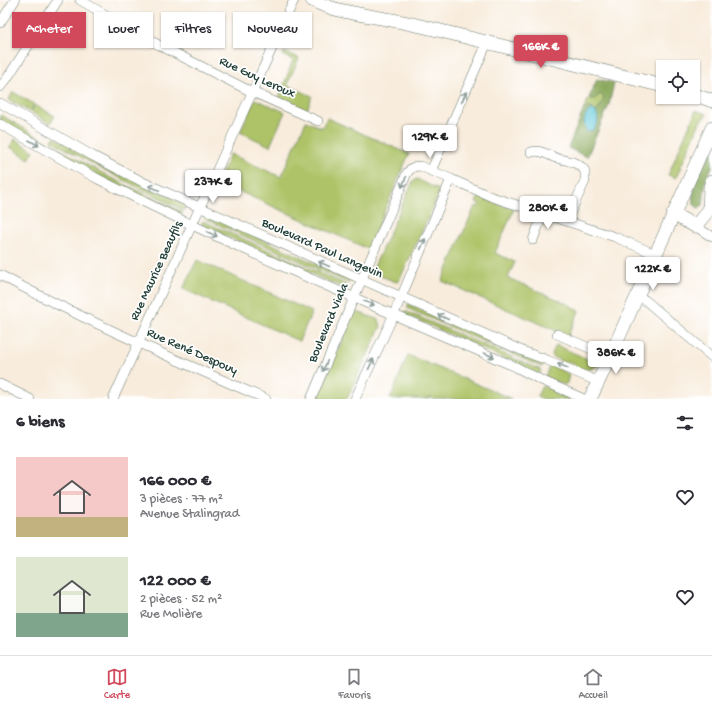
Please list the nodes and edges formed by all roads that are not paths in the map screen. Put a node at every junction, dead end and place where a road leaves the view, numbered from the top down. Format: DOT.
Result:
graph roads {
  1 [pos="15,0"];
  2 [pos="58,0"];
  3 [pos="80,0"];
  4 [pos="294,0"];
  5 [pos="312,0"];
  6 [pos="335,0"];
  7 [pos="387,19"];
  8 [pos="0,23"];
  9 [pos="487,43"];
  10 [pos="656,84"];
  11 [pos="0,87"];
  12 [pos="252,92"];
  13 [pos="700,97"];
  14 [pos="712,102"];
  15 [pos="0,103"];
  16 [pos="318,121"];
  17 [pos="0,124"];
  18 [pos="712,128"];
  19 [pos="532,152"];
  20 [pos="431,171"];
  21 [pos="451,179"];
  22 [pos="712,181"];
  23 [pos="199,208"];
  24 [pos="542,213"];
  25 [pos="674,214"];
  26 [pos="567,220"];
  27 [pos="192,225"];
  28 [pos="695,226"];
  29 [pos="712,237"];
  30 [pos="533,240"];
  31 [pos="655,254"];
  32 [pos="0,275"];
  33 [pos="362,281"];
  34 [pos="637,296"];
  35 [pos="355,297"];
  36 [pos="400,298"];
  37 [pos="394,314"];
  38 [pos="557,334"];
  39 [pos="138,343"];
  40 [pos="610,357"];
  41 [pos="712,357"];
  42 [pos="0,384"];
  43 [pos="593,394"];
  44 [pos="30,399"];
  45 [pos="113,399"];
  46 [pos="266,399"];
  47 [pos="311,399"];
  48 [pos="355,399"];
  1 -- 8 [label="street"];
  2 -- 11 [label="street"];
  3 -- 12 [label="street, Rue Guy Leroux"];
  4 -- 12 [label="street, Rue Maurice Beaufils"];
  5 -- 7 [label="street"];
  6 -- 7 [label="street"];
  7 -- 9 [label="street"];
  9 -- 10 [label="street"];
  20 -- 9 [label="street, one-way"];
  12 -- 16 [label="street, Rue Guy Leroux"];
  12 -- 23 [label="street, Rue Maurice Beaufils"];
  13 -- 14 [label="street"];
  23 -- 15 [label="street, Boulevard Paul Langevin, one-way"];
  17 -- 27 [label="street, one-way"];
  18 -- 25 [label="street"];
  19 -- 26 [label="street"];
  20 -- 21 [label="street, Boulevard Viala"];
  20 -- 33 [label="street, Boulevard Viala, one-way"];
  21 -- 24 [label="street, Boulevard Viala"];
  36 -- 21 [label="street, one-way"];
  22 -- 28 [label="street"];
  23 -- 27 [label="street, Rue Maurice Beaufils"];
  33 -- 23 [label="street, Boulevard Paul Langevin, one-way"];
  24 -- 26 [label="street, Boulevard Viala"];
  24 -- 30 [label="street"];
  25 -- 28 [label="street"];
  25 -- 31 [label="street"];
  26 -- 31 [label="street, Boulevard Viala"];
  27 -- 35 [label="street, one-way"];
  27 -- 39 [label="street, Rue Maurice Beaufils"];
  28 -- 29 [label="street"];
  31 -- 34 [label="street"];
  32 -- 39 [label="street, Rue René Despouy"];
  33 -- 35 [label="street, Boulevard Viala"];
  33 -- 36 [label="street, Boulevard Paul Langevin"];
  34 -- 40 [label="street"];
  34 -- 41 [label="street"];
  35 -- 37 [label="street, one-way"];
  35 -- 47 [label="street, Boulevard Viala, one-way"];
  36 -- 37 [label="street"];
  43 -- 36 [label="street, Boulevard Paul Langevin, one-way"];
  37 -- 43 [label="street, one-way"];
  48 -- 37 [label="street, one-way"];
  38 -- 40 [label="street"];
  39 -- 45 [label="street, Rue Maurice Beaufils"];
  39 -- 46 [label="street, Rue René Despouy"];
  40 -- 43 [label="street"];
  42 -- 44 [label="street"];
}
